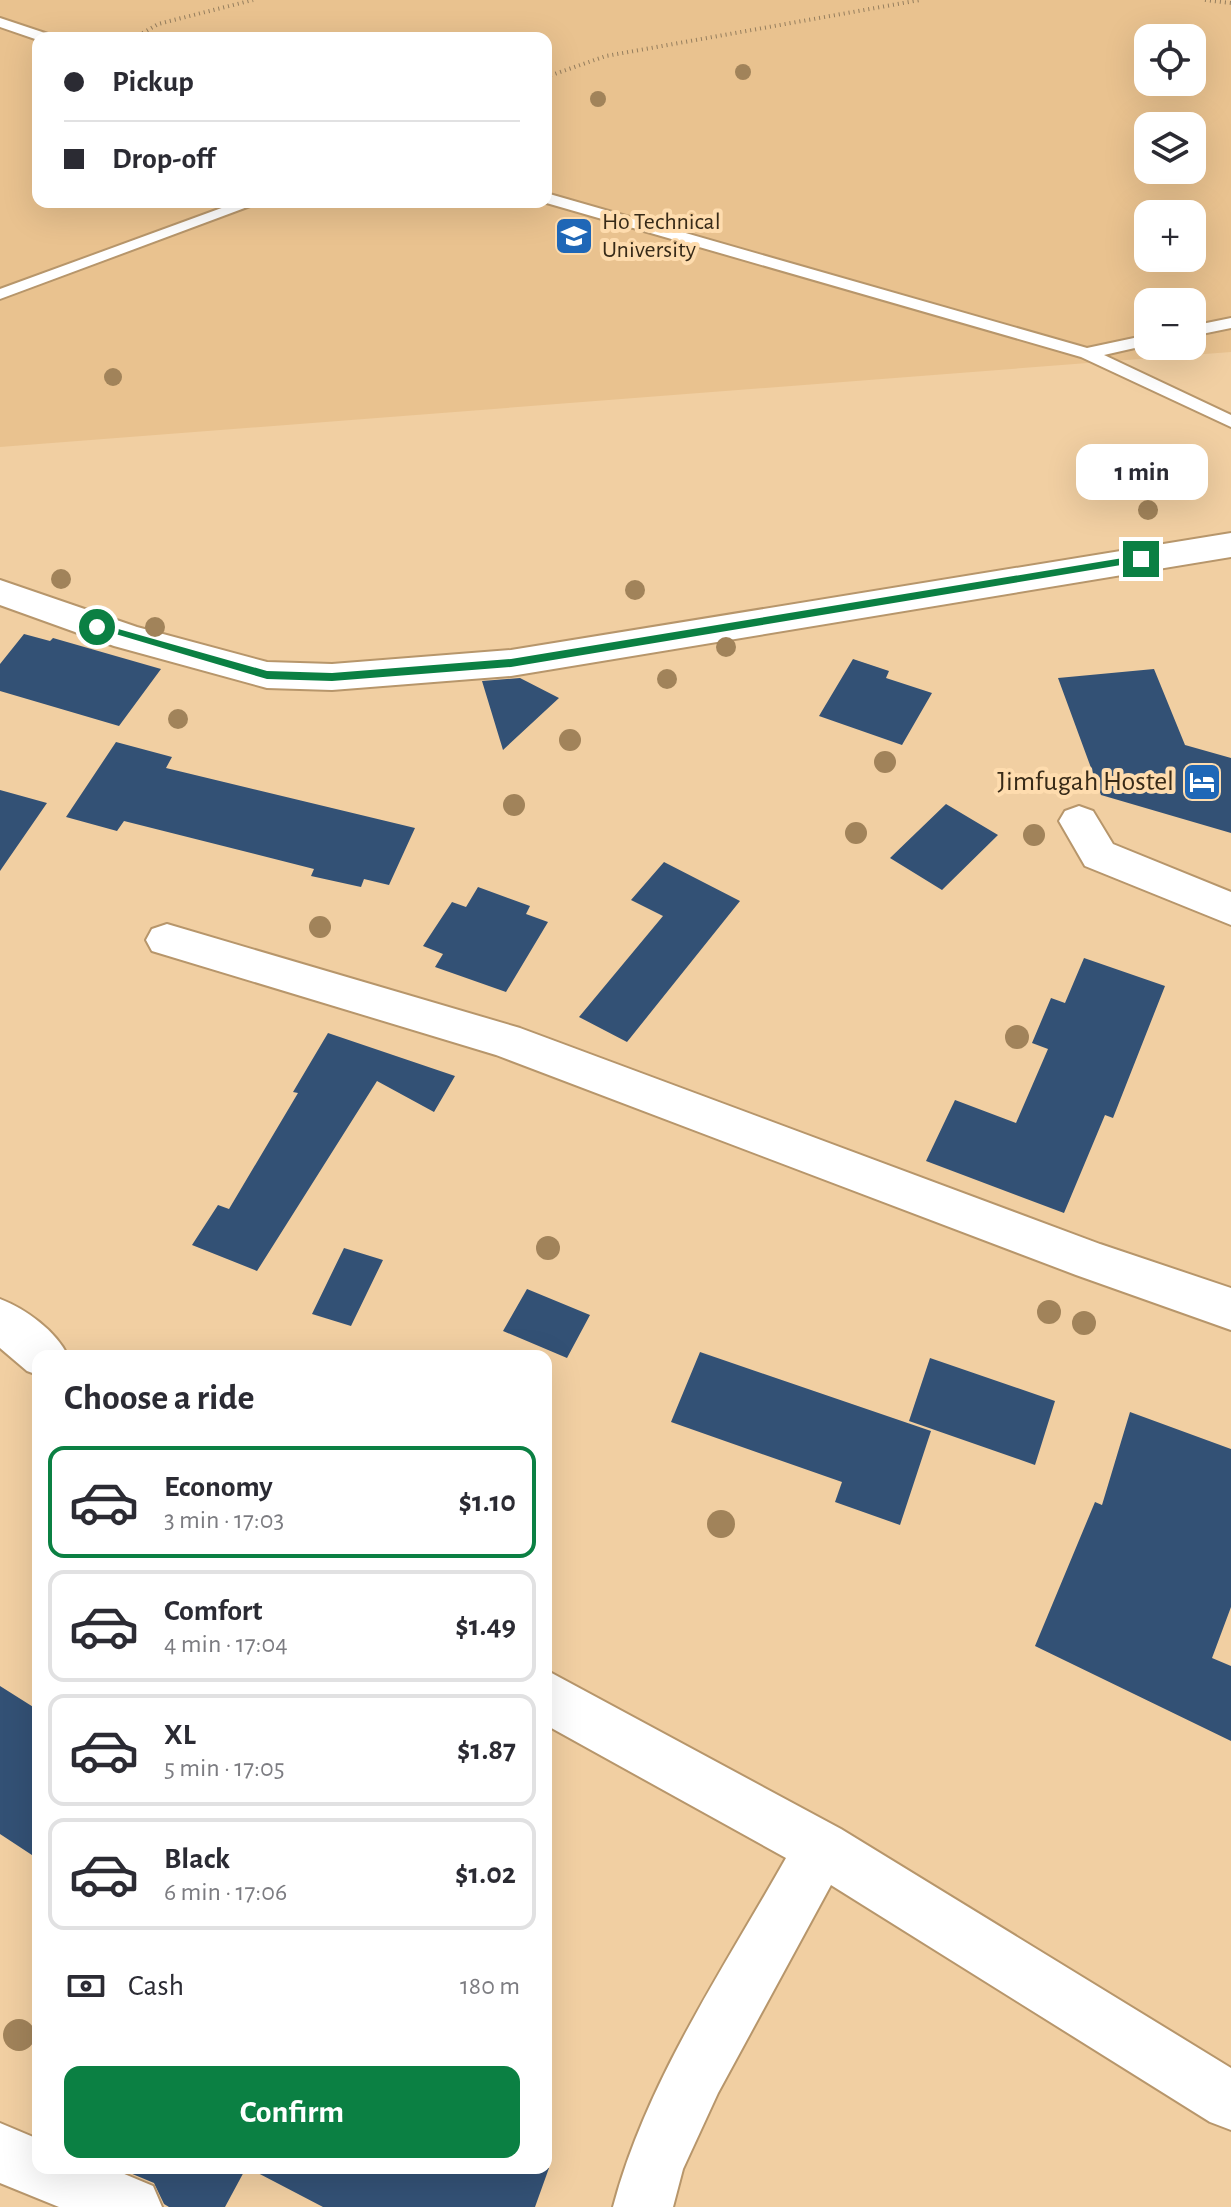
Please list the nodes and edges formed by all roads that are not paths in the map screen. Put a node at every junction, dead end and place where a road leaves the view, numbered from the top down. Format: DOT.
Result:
graph roads {
  1 [pos="0,22"];
  2 [pos="32,33"];
  3 [pos="552,200"];
  4 [pos="236,208"];
  5 [pos="0,294"];
  6 [pos="1231,323"];
  7 [pos="1206,328"];
  8 [pos="1134,343"];
  9 [pos="1087,353"];
  10 [pos="1231,422"];
  11 [pos="1231,545"];
  12 [pos="0,592"];
  13 [pos="1079,821"];
  14 [pos="1231,909"];
  15 [pos="167,940"];
  16 [pos="1231,1309"];
  17 [pos="0,1320"];
  18 [pos="37,1350"];
  19 [pos="552,1699"];
  20 [pos="822,1848"];
  21 [pos="1231,2101"];
  22 [pos="0,2153"];
  23 [pos="32,2166"];
  24 [pos="51,2174"];
  25 [pos="132,2207"];
  26 [pos="643,2207"];
  1 -- 2 [label="lane"];
  3 -- 9 [label="lane"];
  4 -- 5 [label="lane"];
  6 -- 7 [label="lane"];
  8 -- 9 [label="lane"];
  9 -- 10 [label="lane"];
  11 -- 12 [label="street"];
  13 -- 14 [label="street"];
  15 -- 16 [label="street"];
  17 -- 18 [label="street"];
  19 -- 20 [label="street"];
  20 -- 21 [label="street"];
  20 -- 26 [label="street"];
  22 -- 23 [label="street"];
  24 -- 25 [label="street"];
}
